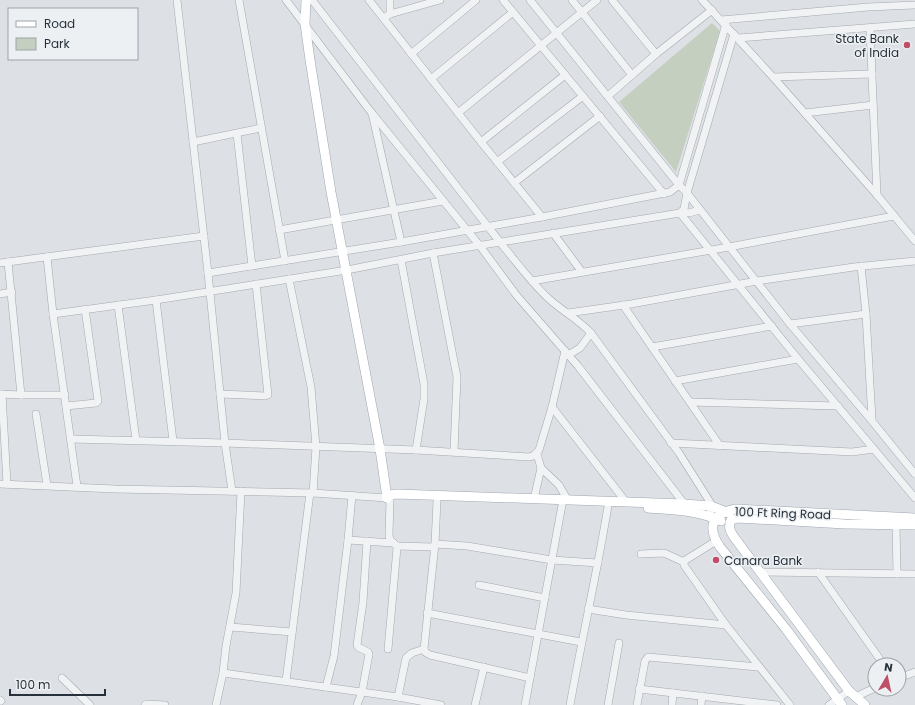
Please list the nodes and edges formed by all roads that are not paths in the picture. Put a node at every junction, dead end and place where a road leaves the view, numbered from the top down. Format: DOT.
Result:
graph roads {
  1 [pos="177,0"];
  2 [pos="239,0"];
  3 [pos="286,0"];
  4 [pos="306,0"];
  5 [pos="312,0"];
  6 [pos="370,0"];
  7 [pos="390,0"];
  8 [pos="440,0"];
  9 [pos="476,0"];
  10 [pos="503,0"];
  11 [pos="530,0"];
  12 [pos="572,0"];
  13 [pos="597,0"];
  14 [pos="612,0"];
  15 [pos="702,0"];
  16 [pos="422,2"];
  17 [pos="868,4"];
  18 [pos="915,5"];
  19 [pos="712,10"];
  20 [pos="512,12"];
  21 [pos="581,12"];
  22 [pos="387,16"];
  23 [pos="723,22"];
  24 [pos="305,24"];
  25 [pos="915,24"];
  26 [pos="870,28"];
  27 [pos="557,32"];
  28 [pos="736,36"];
  29 [pos="541,46"];
  30 [pos="411,54"];
  31 [pos="656,54"];
  32 [pos="872,74"];
  33 [pos="565,75"];
  34 [pos="632,75"];
  35 [pos="773,77"];
  36 [pos="431,79"];
  37 [pos="583,96"];
  38 [pos="608,96"];
  39 [pos="873,105"];
  40 [pos="372,112"];
  41 [pos="458,113"];
  42 [pos="805,114"];
  43 [pos="600,116"];
  44 [pos="261,128"];
  45 [pos="237,134"];
  46 [pos="193,142"];
  47 [pos="481,142"];
  48 [pos="497,162"];
  49 [pos="876,177"];
  50 [pos="514,184"];
  51 [pos="679,185"];
  52 [pos="868,185"];
  53 [pos="687,193"];
  54 [pos="664,194"];
  55 [pos="877,194"];
  56 [pos="443,201"];
  57 [pos="393,210"];
  58 [pos="700,210"];
  59 [pos="681,212"];
  60 [pos="894,216"];
  61 [pos="542,217"];
  62 [pos="337,219"];
  63 [pos="488,226"];
  64 [pos="279,230"];
  65 [pos="467,230"];
  66 [pos="553,233"];
  67 [pos="204,236"];
  68 [pos="915,240"];
  69 [pos="400,242"];
  70 [pos="500,242"];
  71 [pos="480,246"];
  72 [pos="729,247"];
  73 [pos="709,250"];
  74 [pos="343,252"];
  75 [pos="433,253"];
  76 [pos="47,257"];
  77 [pos="401,260"];
  78 [pos="285,261"];
  79 [pos="915,261"];
  80 [pos="8,262"];
  81 [pos="0,263"];
  82 [pos="252,266"];
  83 [pos="861,266"];
  84 [pos="346,270"];
  85 [pos="582,272"];
  86 [pos="208,273"];
  87 [pos="289,279"];
  88 [pos="756,280"];
  89 [pos="532,281"];
  90 [pos="256,284"];
  91 [pos="739,284"];
  92 [pos="210,291"];
  93 [pos="12,292"];
  94 [pos="0,294"];
  95 [pos="156,300"];
  96 [pos="118,304"];
  97 [pos="623,306"];
  98 [pos="85,309"];
  99 [pos="568,313"];
  100 [pos="54,314"];
  101 [pos="866,314"];
  102 [pos="790,324"];
  103 [pos="772,326"];
  104 [pos="591,333"];
  105 [pos="652,347"];
  106 [pos="567,353"];
  107 [pos="798,359"];
  108 [pos="675,382"];
  109 [pos="1,394"];
  110 [pos="220,394"];
  111 [pos="21,395"];
  112 [pos="65,395"];
  113 [pos="690,402"];
  114 [pos="66,406"];
  115 [pos="838,406"];
  116 [pos="552,407"];
  117 [pos="36,414"];
  118 [pos="872,421"];
  119 [pos="71,439"];
  120 [pos="136,440"];
  121 [pos="173,441"];
  122 [pos="225,443"];
  123 [pos="671,443"];
  124 [pos="720,446"];
  125 [pos="316,447"];
  126 [pos="380,449"];
  127 [pos="874,449"];
  128 [pos="416,450"];
  129 [pos="454,452"];
  130 [pos="536,454"];
  131 [pos="541,468"];
  132 [pos="915,474"];
  133 [pos="3,484"];
  134 [pos="47,486"];
  135 [pos="77,486"];
  136 [pos="232,491"];
  137 [pos="241,491"];
  138 [pos="312,493"];
  139 [pos="352,495"];
  140 [pos="915,498"];
  141 [pos="388,499"];
  142 [pos="534,499"];
  143 [pos="437,501"];
  144 [pos="564,502"];
  145 [pos="626,502"];
  146 [pos="608,506"];
  147 [pos="711,506"];
  148 [pos="687,508"];
  149 [pos="725,511"];
  150 [pos="714,517"];
  151 [pos="738,518"];
  152 [pos="915,518"];
  153 [pos="729,524"];
  154 [pos="896,525"];
  155 [pos="915,525"];
  156 [pos="348,540"];
  157 [pos="367,541"];
  158 [pos="716,541"];
  159 [pos="395,544"];
  160 [pos="435,545"];
  161 [pos="641,554"];
  162 [pos="552,560"];
  163 [pos="684,562"];
  164 [pos="598,563"];
  165 [pos="760,572"];
  166 [pos="818,572"];
  167 [pos="896,574"];
  168 [pos="915,574"];
  169 [pos="479,585"];
  170 [pos="545,598"];
  171 [pos="588,609"];
  172 [pos="427,612"];
  173 [pos="726,625"];
  174 [pos="230,627"];
  175 [pos="292,632"];
  176 [pos="538,634"];
  177 [pos="581,642"];
  178 [pos="619,643"];
  179 [pos="388,649"];
  180 [pos="424,649"];
  181 [pos="878,657"];
  182 [pos="758,666"];
  183 [pos="484,667"];
  184 [pos="223,673"];
  185 [pos="62,678"];
  186 [pos="530,678"];
  187 [pos="286,682"];
  188 [pos="326,687"];
  189 [pos="639,689"];
  190 [pos="867,690"];
  191 [pos="362,692"];
  192 [pos="673,693"];
  193 [pos="852,694"];
  194 [pos="702,696"];
  195 [pos="398,697"];
  196 [pos="728,702"];
  197 [pos="840,702"];
  198 [pos="752,704"];
  199 [pos="90,705"];
  200 [pos="145,705"];
  201 [pos="165,705"];
  202 [pos="216,705"];
  203 [pos="357,705"];
  204 [pos="441,705"];
  205 [pos="475,705"];
  206 [pos="525,705"];
  207 [pos="570,705"];
  208 [pos="608,705"];
  209 [pos="637,705"];
  210 [pos="672,705"];
  211 [pos="701,705"];
  212 [pos="777,705"];
  213 [pos="790,705"];
  214 [pos="829,705"];
  215 [pos="865,705"];
  1 -- 46 [label="street"];
  2 -- 44 [label="street"];
  3 -- 24 [label="street"];
  4 -- 24 [label="main road"];
  5 -- 63 [label="street"];
  6 -- 22 [label="street"];
  7 -- 22 [label="street"];
  8 -- 16 [label="street"];
  9 -- 30 [label="street"];
  10 -- 20 [label="street"];
  11 -- 27 [label="street"];
  12 -- 21 [label="street"];
  13 -- 21 [label="street"];
  14 -- 31 [label="street"];
  15 -- 19 [label="street"];
  16 -- 22 [label="street"];
  17 -- 18 [label="street"];
  17 -- 23 [label="street"];
  19 -- 23 [label="street"];
  19 -- 31 [label="street"];
  20 -- 29 [label="street"];
  20 -- 36 [label="street"];
  21 -- 27 [label="street"];
  21 -- 34 [label="street"];
  22 -- 30 [label="street"];
  23 -- 28 [label="street"];
  23 -- 51 [label="street"];
  24 -- 40 [label="street"];
  24 -- 62 [label="main road"];
  25 -- 26 [label="street"];
  26 -- 28 [label="street"];
  26 -- 32 [label="street"];
  27 -- 29 [label="street"];
  27 -- 38 [label="street"];
  28 -- 35 [label="street"];
  28 -- 53 [label="street"];
  29 -- 33 [label="street"];
  29 -- 41 [label="street"];
  30 -- 36 [label="street"];
  31 -- 34 [label="street"];
  32 -- 35 [label="street"];
  32 -- 39 [label="street"];
  33 -- 37 [label="street"];
  33 -- 47 [label="street"];
  34 -- 38 [label="street"];
  35 -- 42 [label="street"];
  36 -- 41 [label="street"];
  37 -- 43 [label="street"];
  37 -- 48 [label="street"];
  38 -- 51 [label="street"];
  39 -- 42 [label="street"];
  39 -- 49 [label="street"];
  40 -- 56 [label="street"];
  40 -- 57 [label="street"];
  41 -- 47 [label="street"];
  42 -- 52 [label="street"];
  43 -- 50 [label="street"];
  43 -- 54 [label="street"];
  44 -- 45 [label="street"];
  44 -- 64 [label="street"];
  45 -- 46 [label="street"];
  45 -- 82 [label="street"];
  46 -- 67 [label="street"];
  47 -- 48 [label="street"];
  48 -- 50 [label="street"];
  49 -- 52 [label="street"];
  49 -- 55 [label="street"];
  50 -- 61 [label="street"];
  51 -- 53 [label="street"];
  51 -- 54 [label="street"];
  52 -- 55 [label="street"];
  53 -- 58 [label="street"];
  53 -- 59 [label="street"];
  54 -- 61 [label="street"];
  55 -- 60 [label="street"];
  56 -- 57 [label="street"];
  56 -- 65 [label="street"];
  57 -- 62 [label="street"];
  57 -- 69 [label="street"];
  58 -- 59 [label="street"];
  58 -- 72 [label="street"];
  59 -- 66 [label="street"];
  59 -- 73 [label="street"];
  60 -- 68 [label="street"];
  60 -- 72 [label="street"];
  61 -- 63 [label="street"];
  62 -- 64 [label="street"];
  62 -- 74 [label="main road"];
  63 -- 65 [label="street"];
  63 -- 70 [label="street"];
  64 -- 78 [label="street"];
  65 -- 69 [label="street"];
  65 -- 71 [label="street"];
  66 -- 70 [label="street"];
  66 -- 85 [label="street"];
  67 -- 76 [label="street"];
  67 -- 86 [label="street"];
  69 -- 74 [label="street"];
  70 -- 71 [label="street"];
  70 -- 89 [label="street"];
  71 -- 75 [label="street"];
  71 -- 106 [label="street"];
  72 -- 73 [label="street"];
  72 -- 88 [label="street"];
  73 -- 85 [label="street"];
  73 -- 91 [label="street"];
  74 -- 78 [label="street"];
  74 -- 84 [label="main road"];
  75 -- 77 [label="street"];
  75 -- 129 [label="street"];
  76 -- 80 [label="street"];
  76 -- 100 [label="street"];
  77 -- 84 [label="street"];
  77 -- 128 [label="street"];
  78 -- 82 [label="street"];
  79 -- 83 [label="street"];
  80 -- 81 [label="street"];
  80 -- 93 [label="street"];
  82 -- 86 [label="street"];
  83 -- 88 [label="street"];
  83 -- 101 [label="street"];
  84 -- 87 [label="street"];
  84 -- 126 [label="main road"];
  85 -- 89 [label="street"];
  86 -- 92 [label="street"];
  87 -- 90 [label="street"];
  87 -- 125 [label="street"];
  88 -- 91 [label="street"];
  88 -- 102 [label="street"];
  89 -- 99 [label="street"];
  90 -- 92 [label="street"];
  90 -- 110 [label="street"];
  91 -- 97 [label="street"];
  91 -- 103 [label="street"];
  92 -- 95 [label="street"];
  92 -- 110 [label="street"];
  93 -- 94 [label="street"];
  93 -- 111 [label="street"];
  95 -- 96 [label="street"];
  95 -- 121 [label="street"];
  96 -- 98 [label="street"];
  96 -- 120 [label="street"];
  97 -- 99 [label="street"];
  97 -- 105 [label="street"];
  98 -- 100 [label="street"];
  98 -- 114 [label="street"];
  99 -- 104 [label="street"];
  100 -- 112 [label="street"];
  101 -- 102 [label="street"];
  101 -- 118 [label="street"];
  102 -- 118 [label="street"];
  103 -- 105 [label="street"];
  103 -- 107 [label="street"];
  104 -- 106 [label="street"];
  104 -- 123 [label="street"];
  105 -- 108 [label="street"];
  106 -- 116 [label="street"];
  106 -- 148 [label="street"];
  107 -- 108 [label="street"];
  107 -- 115 [label="street"];
  108 -- 113 [label="street"];
  109 -- 111 [label="street"];
  109 -- 133 [label="street"];
  110 -- 122 [label="street"];
  111 -- 112 [label="street"];
  112 -- 114 [label="street"];
  113 -- 115 [label="street"];
  113 -- 124 [label="street"];
  114 -- 119 [label="street"];
  115 -- 127 [label="street"];
  116 -- 130 [label="street"];
  116 -- 145 [label="street"];
  117 -- 134 [label="street"];
  118 -- 132 [label="street"];
  119 -- 120 [label="street"];
  119 -- 135 [label="street"];
  120 -- 121 [label="street"];
  121 -- 122 [label="street"];
  122 -- 125 [label="street"];
  122 -- 136 [label="street"];
  123 -- 124 [label="street"];
  123 -- 147 [label="street"];
  124 -- 127 [label="street"];
  125 -- 126 [label="street"];
  125 -- 138 [label="street"];
  126 -- 128 [label="street"];
  126 -- 141 [label="main road"];
  127 -- 140 [label="street"];
  128 -- 129 [label="street"];
  129 -- 130 [label="street"];
  130 -- 131 [label="street"];
  131 -- 142 [label="street"];
  131 -- 144 [label="street"];
  133 -- 134 [label="street"];
  134 -- 135 [label="street"];
  135 -- 136 [label="street"];
  136 -- 137 [label="street"];
  137 -- 138 [label="street"];
  137 -- 174 [label="street"];
  138 -- 139 [label="street"];
  138 -- 175 [label="street"];
  139 -- 141 [label="street"];
  139 -- 156 [label="street"];
  141 -- 142 [label="main road"];
  141 -- 143 [label="main road"];
  141 -- 159 [label="street"];
  142 -- 144 [label="main road"];
  143 -- 144 [label="main road"];
  143 -- 160 [label="street"];
  144 -- 145 [label="main road"];
  144 -- 146 [label="main road"];
  144 -- 162 [label="street"];
  145 -- 148 [label="main road"];
  146 -- 148 [label="main road"];
  146 -- 164 [label="street"];
  147 -- 148 [label="main road"];
  147 -- 149 [label="main road"];
  147 -- 150 [label="street"];
  148 -- 150 [label="main road"];
  149 -- 150 [label="main road, 100 Ft Ring Road"];
  149 -- 151 [label="main road"];
  149 -- 152 [label="main road, 100 Ft Ring Road"];
  150 -- 153 [label="main road"];
  150 -- 158 [label="main road"];
  151 -- 153 [label="main road"];
  151 -- 154 [label="main road"];
  153 -- 165 [label="main road"];
  154 -- 155 [label="main road"];
  154 -- 167 [label="street"];
  156 -- 157 [label="street"];
  156 -- 188 [label="street"];
  157 -- 159 [label="street"];
  157 -- 191 [label="street"];
  158 -- 163 [label="street"];
  158 -- 197 [label="main road"];
  159 -- 160 [label="street"];
  159 -- 179 [label="street"];
  160 -- 162 [label="street"];
  160 -- 172 [label="street"];
  161 -- 163 [label="street"];
  162 -- 164 [label="street"];
  162 -- 170 [label="street"];
  163 -- 173 [label="street"];
  164 -- 171 [label="street"];
  165 -- 166 [label="street"];
  165 -- 193 [label="main road"];
  166 -- 167 [label="street"];
  166 -- 181 [label="street"];
  167 -- 168 [label="street"];
  169 -- 170 [label="street"];
  170 -- 176 [label="street"];
  171 -- 173 [label="street"];
  171 -- 177 [label="street"];
  172 -- 176 [label="street"];
  172 -- 180 [label="street"];
  173 -- 182 [label="street"];
  174 -- 175 [label="street"];
  174 -- 184 [label="street"];
  175 -- 187 [label="street"];
  176 -- 177 [label="street"];
  176 -- 186 [label="street"];
  177 -- 207 [label="street"];
  178 -- 208 [label="street"];
  180 -- 183 [label="street"];
  180 -- 195 [label="street"];
  182 -- 189 [label="street"];
  182 -- 213 [label="street"];
  183 -- 186 [label="street"];
  183 -- 205 [label="street"];
  184 -- 187 [label="street"];
  184 -- 202 [label="street"];
  185 -- 199 [label="street"];
  186 -- 206 [label="street"];
  187 -- 188 [label="street"];
  188 -- 191 [label="street"];
  189 -- 192 [label="street"];
  189 -- 209 [label="street"];
  190 -- 193 [label="street"];
  191 -- 195 [label="street"];
  191 -- 203 [label="street"];
  192 -- 194 [label="street"];
  192 -- 210 [label="street"];
  193 -- 197 [label="street"];
  193 -- 215 [label="main road"];
  194 -- 196 [label="street"];
  194 -- 211 [label="street"];
  195 -- 204 [label="street"];
  196 -- 198 [label="street"];
  197 -- 214 [label="street"];
  198 -- 212 [label="street"];
  200 -- 201 [label="street"];
}
